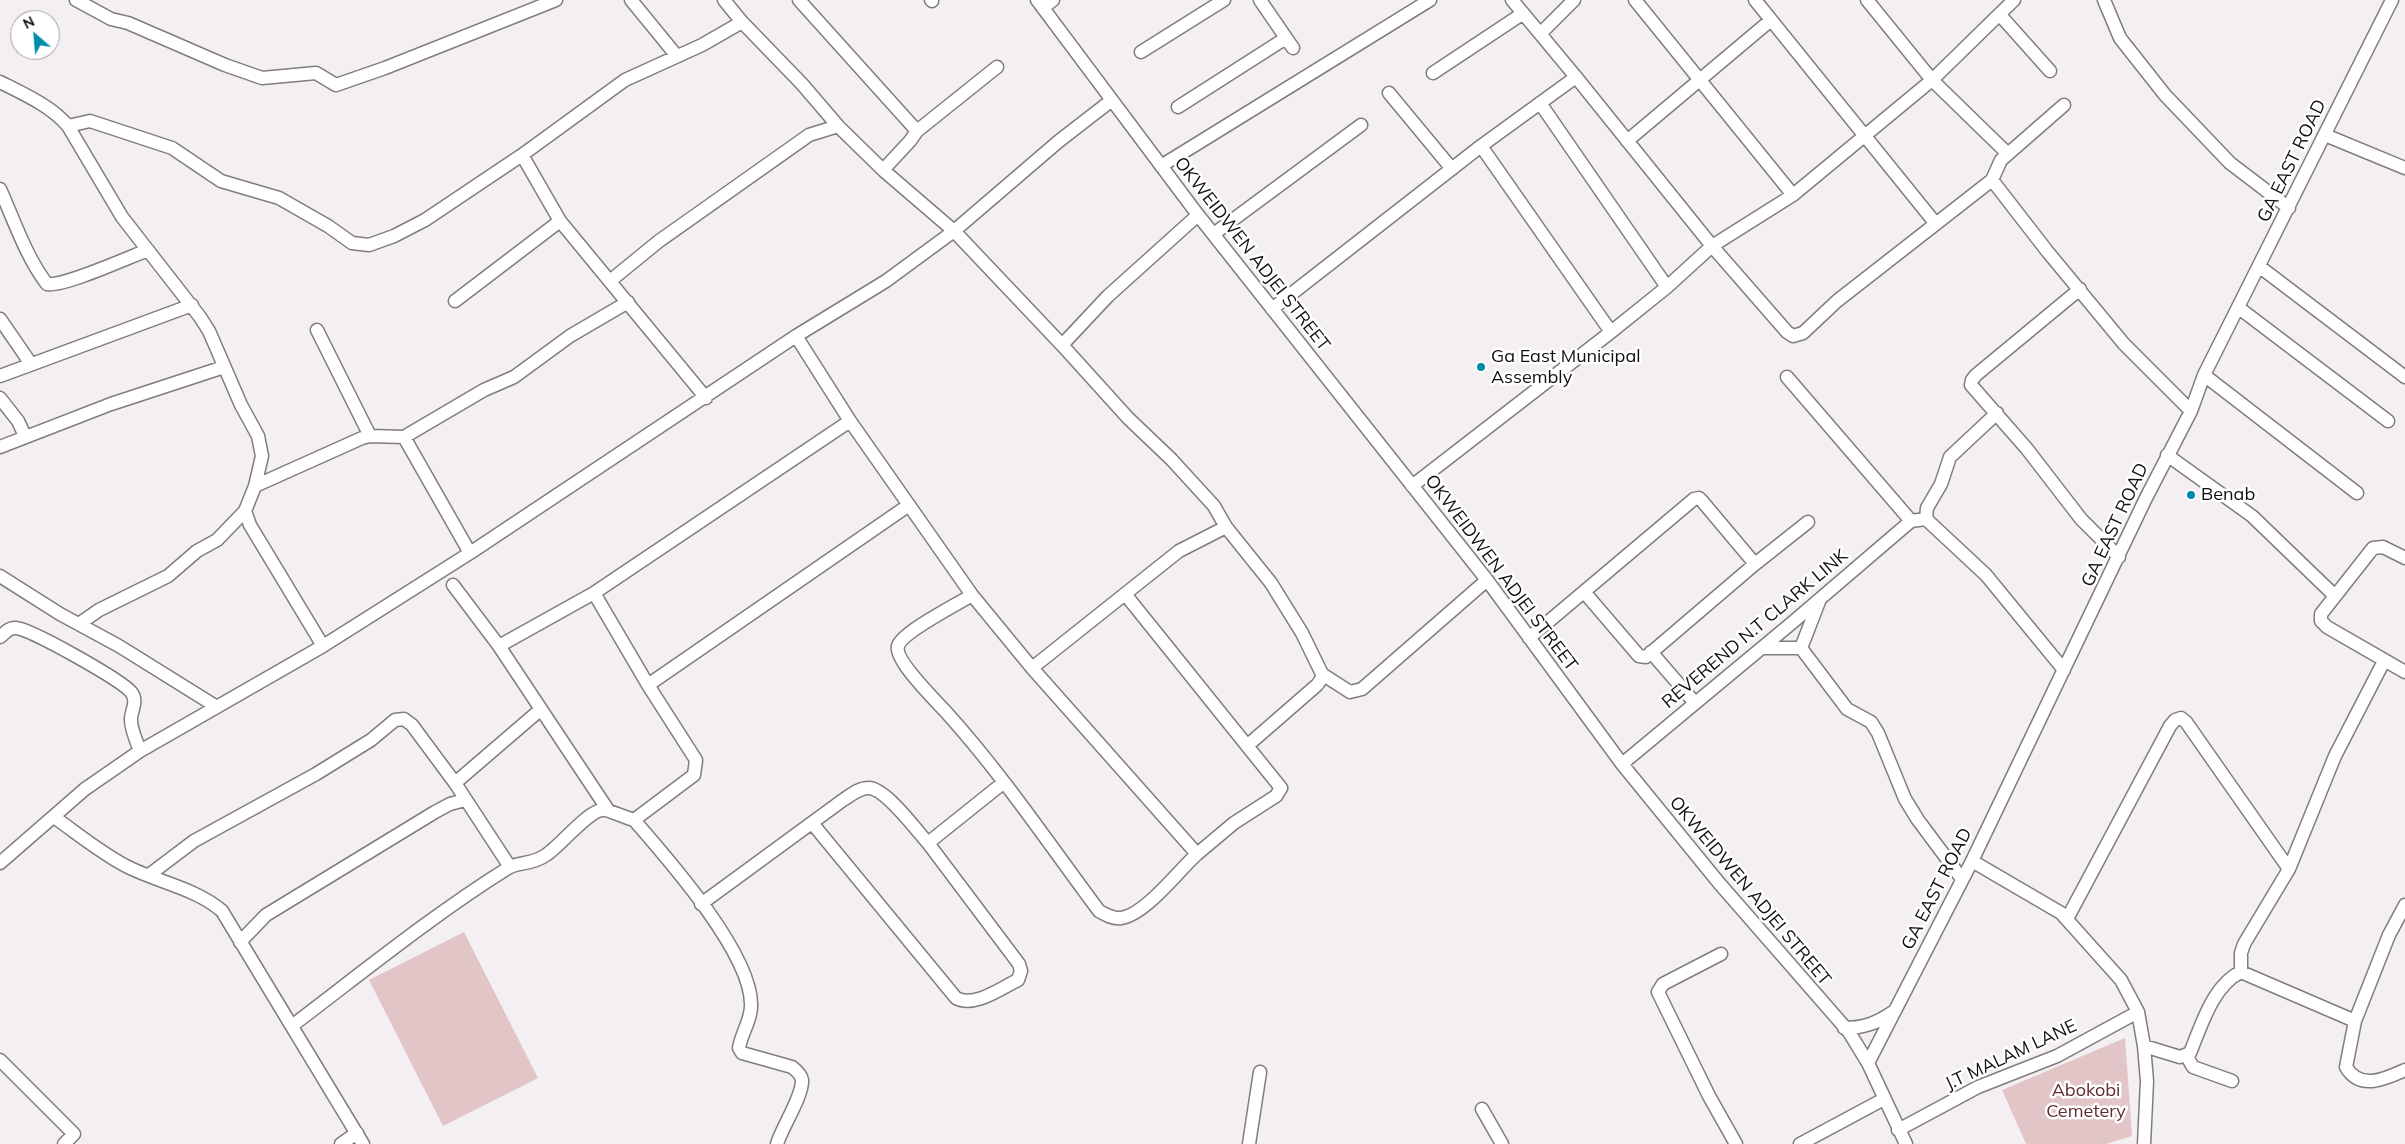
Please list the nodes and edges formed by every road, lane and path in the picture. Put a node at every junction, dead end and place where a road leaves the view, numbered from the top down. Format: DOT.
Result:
graph roads {
  1 [pos="76,0"];
  2 [pos="556,0"];
  3 [pos="631,0"];
  4 [pos="724,0"];
  5 [pos="799,0"];
  6 [pos="1053,0"];
  7 [pos="1224,0"];
  8 [pos="1260,0"];
  9 [pos="1430,0"];
  10 [pos="1512,0"];
  11 [pos="1574,0"];
  12 [pos="1635,0"];
  13 [pos="1755,0"];
  14 [pos="1867,0"];
  15 [pos="2014,0"];
  16 [pos="2104,0"];
  17 [pos="2392,0"];
  18 [pos="1040,4"];
  19 [pos="1522,14"];
  20 [pos="2000,16"];
  21 [pos="1771,20"];
  22 [pos="742,22"];
  23 [pos="1541,33"];
  24 [pos="1141,52"];
  25 [pos="676,55"];
  26 [pos="996,67"];
  27 [pos="2050,71"];
  28 [pos="1432,73"];
  29 [pos="1576,77"];
  30 [pos="1932,80"];
  31 [pos="1700,81"];
  32 [pos="0,82"];
  33 [pos="1389,92"];
  34 [pos="1112,100"];
  35 [pos="1540,103"];
  36 [pos="2064,105"];
  37 [pos="1178,107"];
  38 [pos="1361,125"];
  39 [pos="68,126"];
  40 [pos="838,126"];
  41 [pos="917,131"];
  42 [pos="2325,134"];
  43 [pos="1864,136"];
  44 [pos="1627,141"];
  45 [pos="1481,146"];
  46 [pos="2008,154"];
  47 [pos="522,155"];
  48 [pos="1162,166"];
  49 [pos="2405,168"];
  50 [pos="1452,169"];
  51 [pos="883,170"];
  52 [pos="1992,180"];
  53 [pos="0,189"];
  54 [pos="1792,195"];
  55 [pos="2289,208"];
  56 [pos="1198,215"];
  57 [pos="560,221"];
  58 [pos="1936,224"];
  59 [pos="954,231"];
  60 [pos="1215,233"];
  61 [pos="1712,246"];
  62 [pos="148,250"];
  63 [pos="2260,267"];
  64 [pos="610,281"];
  65 [pos="1667,287"];
  66 [pos="2080,289"];
  67 [pos="455,301"];
  68 [pos="628,302"];
  69 [pos="192,305"];
  70 [pos="2239,308"];
  71 [pos="1272,309"];
  72 [pos="0,319"];
  73 [pos="317,330"];
  74 [pos="1611,332"];
  75 [pos="796,336"];
  76 [pos="1062,345"];
  77 [pos="31,364"];
  78 [pos="224,367"];
  79 [pos="2204,375"];
  80 [pos="0,376"];
  81 [pos="1787,377"];
  82 [pos="2405,377"];
  83 [pos="0,398"];
  84 [pos="706,398"];
  85 [pos="2191,411"];
  86 [pos="1997,413"];
  87 [pos="850,421"];
  88 [pos="2388,421"];
  89 [pos="24,436"];
  90 [pos="370,436"];
  91 [pos="404,437"];
  92 [pos="0,447"];
  93 [pos="2167,455"];
  94 [pos="255,486"];
  95 [pos="1412,486"];
  96 [pos="2357,493"];
  97 [pos="909,505"];
  98 [pos="245,511"];
  99 [pos="1926,519"];
  100 [pos="1911,521"];
  101 [pos="1808,522"];
  102 [pos="1226,526"];
  103 [pos="470,553"];
  104 [pos="2119,557"];
  105 [pos="2405,558"];
  106 [pos="1755,564"];
  107 [pos="0,576"];
  108 [pos="1487,580"];
  109 [pos="453,585"];
  110 [pos="594,593"];
  111 [pos="1584,593"];
  112 [pos="1125,594"];
  113 [pos="972,596"];
  114 [pos="2335,596"];
  115 [pos="1821,597"];
  116 [pos="79,624"];
  117 [pos="0,637"];
  118 [pos="1529,638"];
  119 [pos="323,646"];
  120 [pos="499,646"];
  121 [pos="1762,648"];
  122 [pos="1801,648"];
  123 [pos="1651,652"];
  124 [pos="2384,662"];
  125 [pos="1032,668"];
  126 [pos="2064,670"];
  127 [pos="2405,672"];
  128 [pos="1322,674"];
  129 [pos="648,685"];
  130 [pos="1695,703"];
  131 [pos="217,707"];
  132 [pos="540,710"];
  133 [pos="1248,744"];
  134 [pos="140,752"];
  135 [pos="1622,764"];
  136 [pos="455,783"];
  137 [pos="1003,784"];
  138 [pos="465,800"];
  139 [pos="608,810"];
  140 [pos="54,817"];
  141 [pos="634,820"];
  142 [pos="812,823"];
  143 [pos="928,843"];
  144 [pos="1197,854"];
  145 [pos="1972,861"];
  146 [pos="0,863"];
  147 [pos="510,867"];
  148 [pos="2289,870"];
  149 [pos="149,875"];
  150 [pos="1962,879"];
  151 [pos="701,904"];
  152 [pos="2405,906"];
  153 [pos="2067,919"];
  154 [pos="240,942"];
  155 [pos="1722,954"];
  156 [pos="2241,972"];
  157 [pos="1893,1012"];
  158 [pos="2138,1012"];
  159 [pos="2355,1021"];
  160 [pos="293,1025"];
  161 [pos="1844,1028"];
  162 [pos="2144,1046"];
  163 [pos="2186,1055"];
  164 [pos="0,1060"];
  165 [pos="1868,1064"];
  166 [pos="2405,1070"];
  167 [pos="1260,1072"];
  168 [pos="2232,1081"];
  169 [pos="1884,1100"];
  170 [pos="1482,1109"];
  171 [pos="1898,1130"];
  172 [pos="360,1139"];
  173 [pos="64,1144"];
  174 [pos="341,1144"];
  175 [pos="777,1144"];
  176 [pos="1249,1144"];
  177 [pos="1502,1144"];
  178 [pos="1736,1144"];
  179 [pos="1800,1144"];
  180 [pos="1906,1144"];
  181 [pos="2144,1144"];
  1 -- 2 [label="street"];
  3 -- 25 [label="street"];
  4 -- 22 [label="street"];
  5 -- 41 [label="street"];
  6 -- 18 [label="street"];
  7 -- 24 [label="street"];
  8 -- 37 [label="street"];
  9 -- 48 [label="street"];
  10 -- 19 [label="street"];
  11 -- 23 [label="street"];
  12 -- 31 [label="street"];
  13 -- 21 [label="street"];
  14 -- 30 [label="street"];
  15 -- 20 [label="street"];
  16 -- 55 [label="street"];
  17 -- 42 [label="street, GA EAST ROAD"];
  18 -- 34 [label="street, OKWEIDWEN ADJEI STREET"];
  19 -- 23 [label="street"];
  19 -- 28 [label="street"];
  20 -- 27 [label="street"];
  20 -- 30 [label="street"];
  21 -- 31 [label="street"];
  21 -- 43 [label="street"];
  22 -- 25 [label="street"];
  22 -- 40 [label="street"];
  23 -- 29 [label="street"];
  25 -- 47 [label="street"];
  26 -- 41 [label="street"];
  29 -- 35 [label="street"];
  29 -- 44 [label="street"];
  30 -- 43 [label="street"];
  30 -- 46 [label="street"];
  31 -- 44 [label="street"];
  31 -- 54 [label="street"];
  32 -- 39 [label="street"];
  33 -- 50 [label="street"];
  34 -- 48 [label="street, OKWEIDWEN ADJEI STREET"];
  34 -- 59 [label="street"];
  35 -- 45 [label="street"];
  35 -- 65 [label="street"];
  36 -- 46 [label="street"];
  38 -- 60 [label="street"];
  39 -- 47 [label="street"];
  39 -- 62 [label="street"];
  40 -- 51 [label="street"];
  40 -- 64 [label="street"];
  41 -- 51 [label="street"];
  42 -- 49 [label="street"];
  42 -- 55 [label="street, GA EAST ROAD"];
  43 -- 54 [label="street"];
  43 -- 58 [label="street"];
  44 -- 61 [label="street"];
  45 -- 50 [label="street"];
  45 -- 74 [label="street"];
  46 -- 52 [label="street"];
  47 -- 57 [label="street"];
  48 -- 56 [label="street, OKWEIDWEN ADJEI STREET"];
  50 -- 71 [label="street"];
  51 -- 59 [label="street"];
  52 -- 58 [label="street"];
  52 -- 66 [label="street"];
  53 -- 62 [label="street"];
  54 -- 61 [label="street"];
  55 -- 63 [label="street, GA EAST ROAD"];
  56 -- 60 [label="street, OKWEIDWEN ADJEI STREET"];
  56 -- 76 [label="street"];
  57 -- 64 [label="street"];
  57 -- 67 [label="street"];
  58 -- 61 [label="street"];
  59 -- 75 [label="street"];
  59 -- 76 [label="street"];
  60 -- 71 [label="street, OKWEIDWEN ADJEI STREET"];
  61 -- 65 [label="street"];
  62 -- 69 [label="street"];
  63 -- 70 [label="street, GA EAST ROAD"];
  63 -- 82 [label="street"];
  64 -- 68 [label="street"];
  65 -- 74 [label="street"];
  66 -- 85 [label="street"];
  66 -- 86 [label="street"];
  68 -- 84 [label="street"];
  68 -- 91 [label="street"];
  69 -- 77 [label="street"];
  69 -- 78 [label="street"];
  70 -- 79 [label="street, GA EAST ROAD"];
  70 -- 88 [label="street"];
  71 -- 95 [label="street, OKWEIDWEN ADJEI STREET"];
  72 -- 77 [label="street"];
  73 -- 90 [label="street"];
  74 -- 95 [label="street"];
  75 -- 84 [label="street"];
  75 -- 87 [label="street"];
  76 -- 102 [label="street"];
  77 -- 80 [label="street"];
  78 -- 89 [label="street"];
  78 -- 94 [label="street"];
  79 -- 85 [label="street, GA EAST ROAD"];
  79 -- 96 [label="street"];
  81 -- 100 [label="street"];
  83 -- 89 [label="street"];
  84 -- 103 [label="street"];
  85 -- 93 [label="street, GA EAST ROAD"];
  86 -- 99 [label="street"];
  86 -- 104 [label="street"];
  87 -- 97 [label="street"];
  87 -- 110 [label="street"];
  89 -- 92 [label="street"];
  90 -- 91 [label="street"];
  90 -- 94 [label="street"];
  91 -- 103 [label="street"];
  93 -- 104 [label="street, GA EAST ROAD"];
  93 -- 114 [label="street"];
  94 -- 98 [label="street"];
  95 -- 108 [label="street, OKWEIDWEN ADJEI STREET"];
  97 -- 113 [label="street"];
  97 -- 129 [label="street"];
  98 -- 116 [label="street"];
  98 -- 119 [label="street"];
  99 -- 100 [label="street"];
  99 -- 126 [label="street"];
  100 -- 115 [label="street, REVEREND N.T CLARK LINK"];
  101 -- 106 [label="street"];
  102 -- 112 [label="street"];
  102 -- 128 [label="street"];
  103 -- 119 [label="street"];
  104 -- 126 [label="street, GA EAST ROAD"];
  105 -- 114 [label="street"];
  106 -- 111 [label="street"];
  106 -- 123 [label="street"];
  107 -- 116 [label="street"];
  108 -- 118 [label="street, OKWEIDWEN ADJEI STREET"];
  108 -- 128 [label="street"];
  109 -- 120 [label="street"];
  110 -- 120 [label="street"];
  110 -- 129 [label="street"];
  111 -- 118 [label="street"];
  111 -- 123 [label="street"];
  112 -- 125 [label="street"];
  112 -- 133 [label="street"];
  113 -- 125 [label="street"];
  113 -- 137 [label="street"];
  114 -- 124 [label="street"];
  115 -- 121 [label="street, REVEREND N.T CLARK LINK"];
  115 -- 122 [label="street"];
  116 -- 131 [label="street"];
  117 -- 134 [label="street"];
  118 -- 135 [label="street, OKWEIDWEN ADJEI STREET"];
  119 -- 131 [label="street"];
  120 -- 132 [label="street"];
  121 -- 122 [label="street"];
  121 -- 130 [label="street, REVEREND N.T CLARK LINK"];
  122 -- 150 [label="street"];
  123 -- 130 [label="street"];
  124 -- 127 [label="street"];
  124 -- 148 [label="street"];
  125 -- 144 [label="street"];
  126 -- 145 [label="street, GA EAST ROAD"];
  128 -- 133 [label="street"];
  129 -- 141 [label="street"];
  130 -- 135 [label="street, REVEREND N.T CLARK LINK"];
  131 -- 134 [label="street"];
  132 -- 136 [label="street"];
  132 -- 139 [label="street"];
  133 -- 144 [label="street"];
  134 -- 140 [label="street"];
  135 -- 161 [label="street, OKWEIDWEN ADJEI STREET"];
  136 -- 138 [label="street"];
  136 -- 149 [label="street"];
  137 -- 143 [label="street"];
  137 -- 144 [label="street"];
  138 -- 147 [label="street"];
  138 -- 154 [label="street"];
  139 -- 141 [label="street"];
  139 -- 147 [label="street"];
  140 -- 146 [label="street"];
  140 -- 149 [label="street"];
  141 -- 151 [label="street"];
  142 -- 143 [label="street"];
  142 -- 143 [label="street"];
  142 -- 151 [label="street"];
  145 -- 150 [label="street, GA EAST ROAD"];
  145 -- 153 [label="street"];
  147 -- 160 [label="street"];
  148 -- 153 [label="street"];
  148 -- 156 [label="street"];
  149 -- 154 [label="street"];
  150 -- 157 [label="street, GA EAST ROAD"];
  151 -- 175 [label="street"];
  152 -- 159 [label="street"];
  153 -- 158 [label="street"];
  154 -- 160 [label="street"];
  155 -- 178 [label="street"];
  156 -- 159 [label="street"];
  156 -- 163 [label="street"];
  157 -- 161 [label="street"];
  157 -- 165 [label="street, GA EAST ROAD"];
  158 -- 162 [label="street"];
  158 -- 171 [label="street, J.T MALAM LANE"];
  159 -- 166 [label="street"];
  160 -- 172 [label="street"];
  161 -- 165 [label="street, OKWEIDWEN ADJEI STREET"];
  162 -- 163 [label="street"];
  162 -- 181 [label="street"];
  163 -- 168 [label="street"];
  164 -- 173 [label="street"];
  165 -- 169 [label="street, OKWEIDWEN ADJEI STREET"];
  167 -- 176 [label="street"];
  169 -- 171 [label="street, OKWEIDWEN ADJEI STREET"];
  169 -- 179 [label="street"];
  170 -- 177 [label="street"];
  171 -- 180 [label="street, OKWEIDWEN ADJEI STREET"];
  172 -- 174 [label="street"];
}
